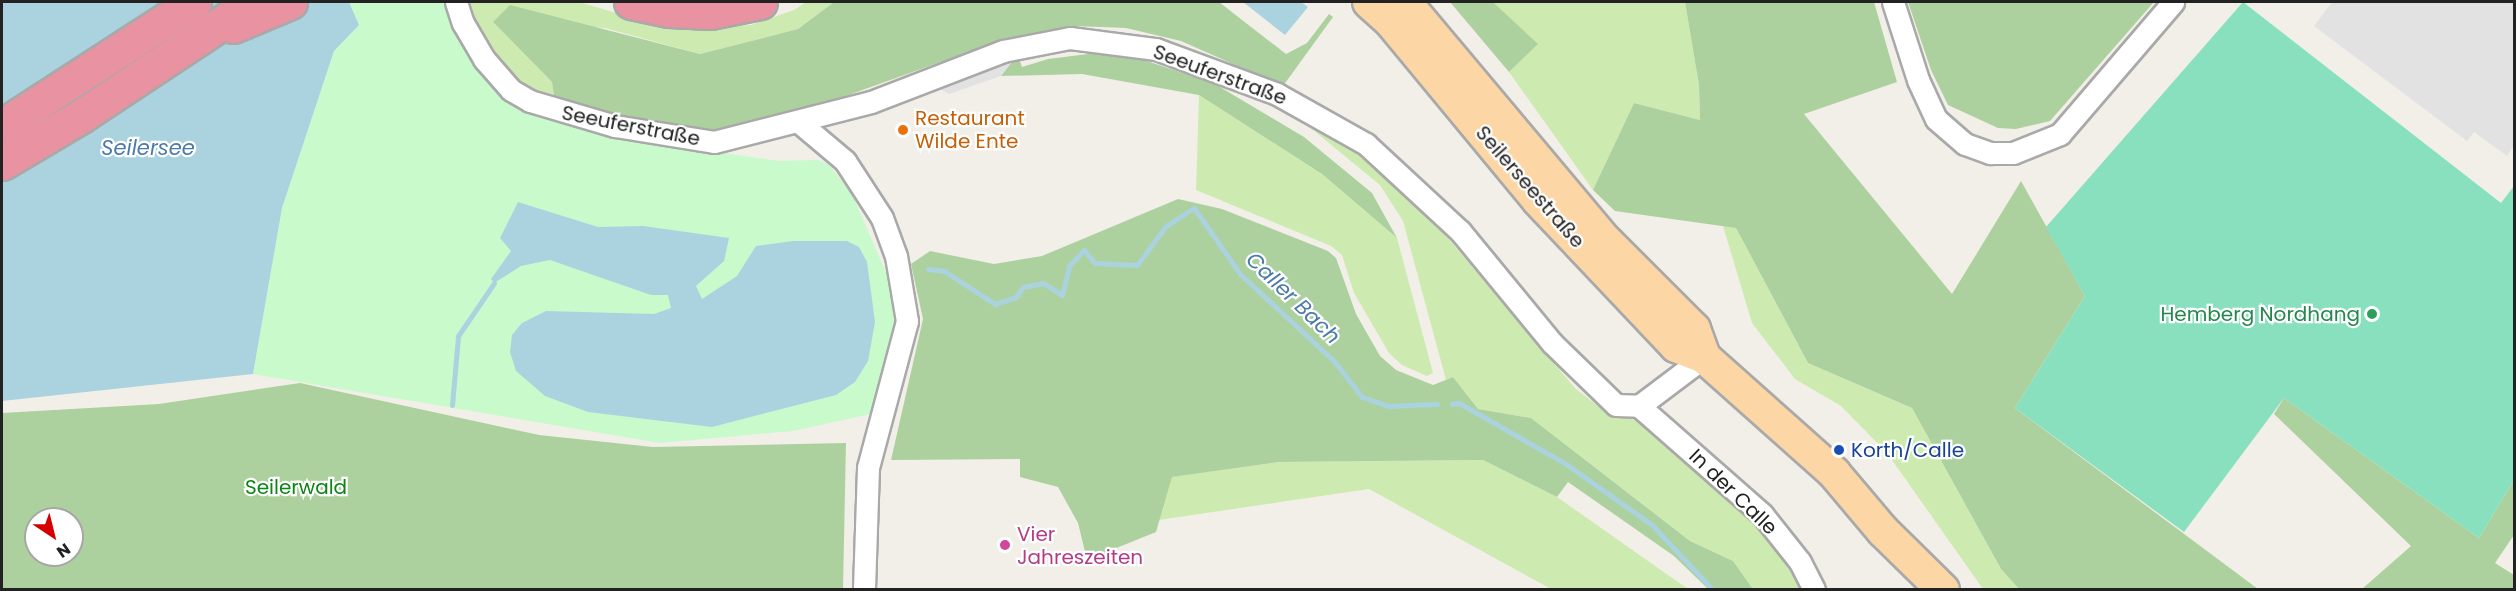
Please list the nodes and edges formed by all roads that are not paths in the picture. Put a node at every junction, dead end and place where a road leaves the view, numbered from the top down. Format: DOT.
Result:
graph roads {
  1 [pos="194,2"];
  2 [pos="253,2"];
  3 [pos="290,2"];
  4 [pos="456,2"];
  5 [pos="631,2"];
  6 [pos="760,2"];
  7 [pos="1369,2"];
  8 [pos="1405,2"];
  9 [pos="1893,2"];
  10 [pos="2173,2"];
  11 [pos="196,42"];
  12 [pos="800,123"];
  13 [pos="2,126"];
  14 [pos="2,163"];
  15 [pos="1704,357"];
  16 [pos="1639,406"];
  17 [pos="864,590"];
  18 [pos="1814,590"];
  19 [pos="1943,590"];
  1 -- 13 [label="highway"];
  2 -- 11 [label="highway"];
  3 -- 11 [label="highway"];
  4 -- 12 [label="street, Seeuferstraße"];
  5 -- 6 [label="highway"];
  7 -- 15 [label="main road, Seilerseestraße"];
  8 -- 15 [label="main road, Seilerseestraße"];
  9 -- 10 [label="street"];
  11 -- 14 [label="highway"];
  12 -- 16 [label="street, Seeuferstraße"];
  12 -- 17 [label="street"];
  15 -- 16 [label="street"];
  15 -- 19 [label="main road, Seilerseestraße"];
  16 -- 18 [label="street, In der Calle"];
}
